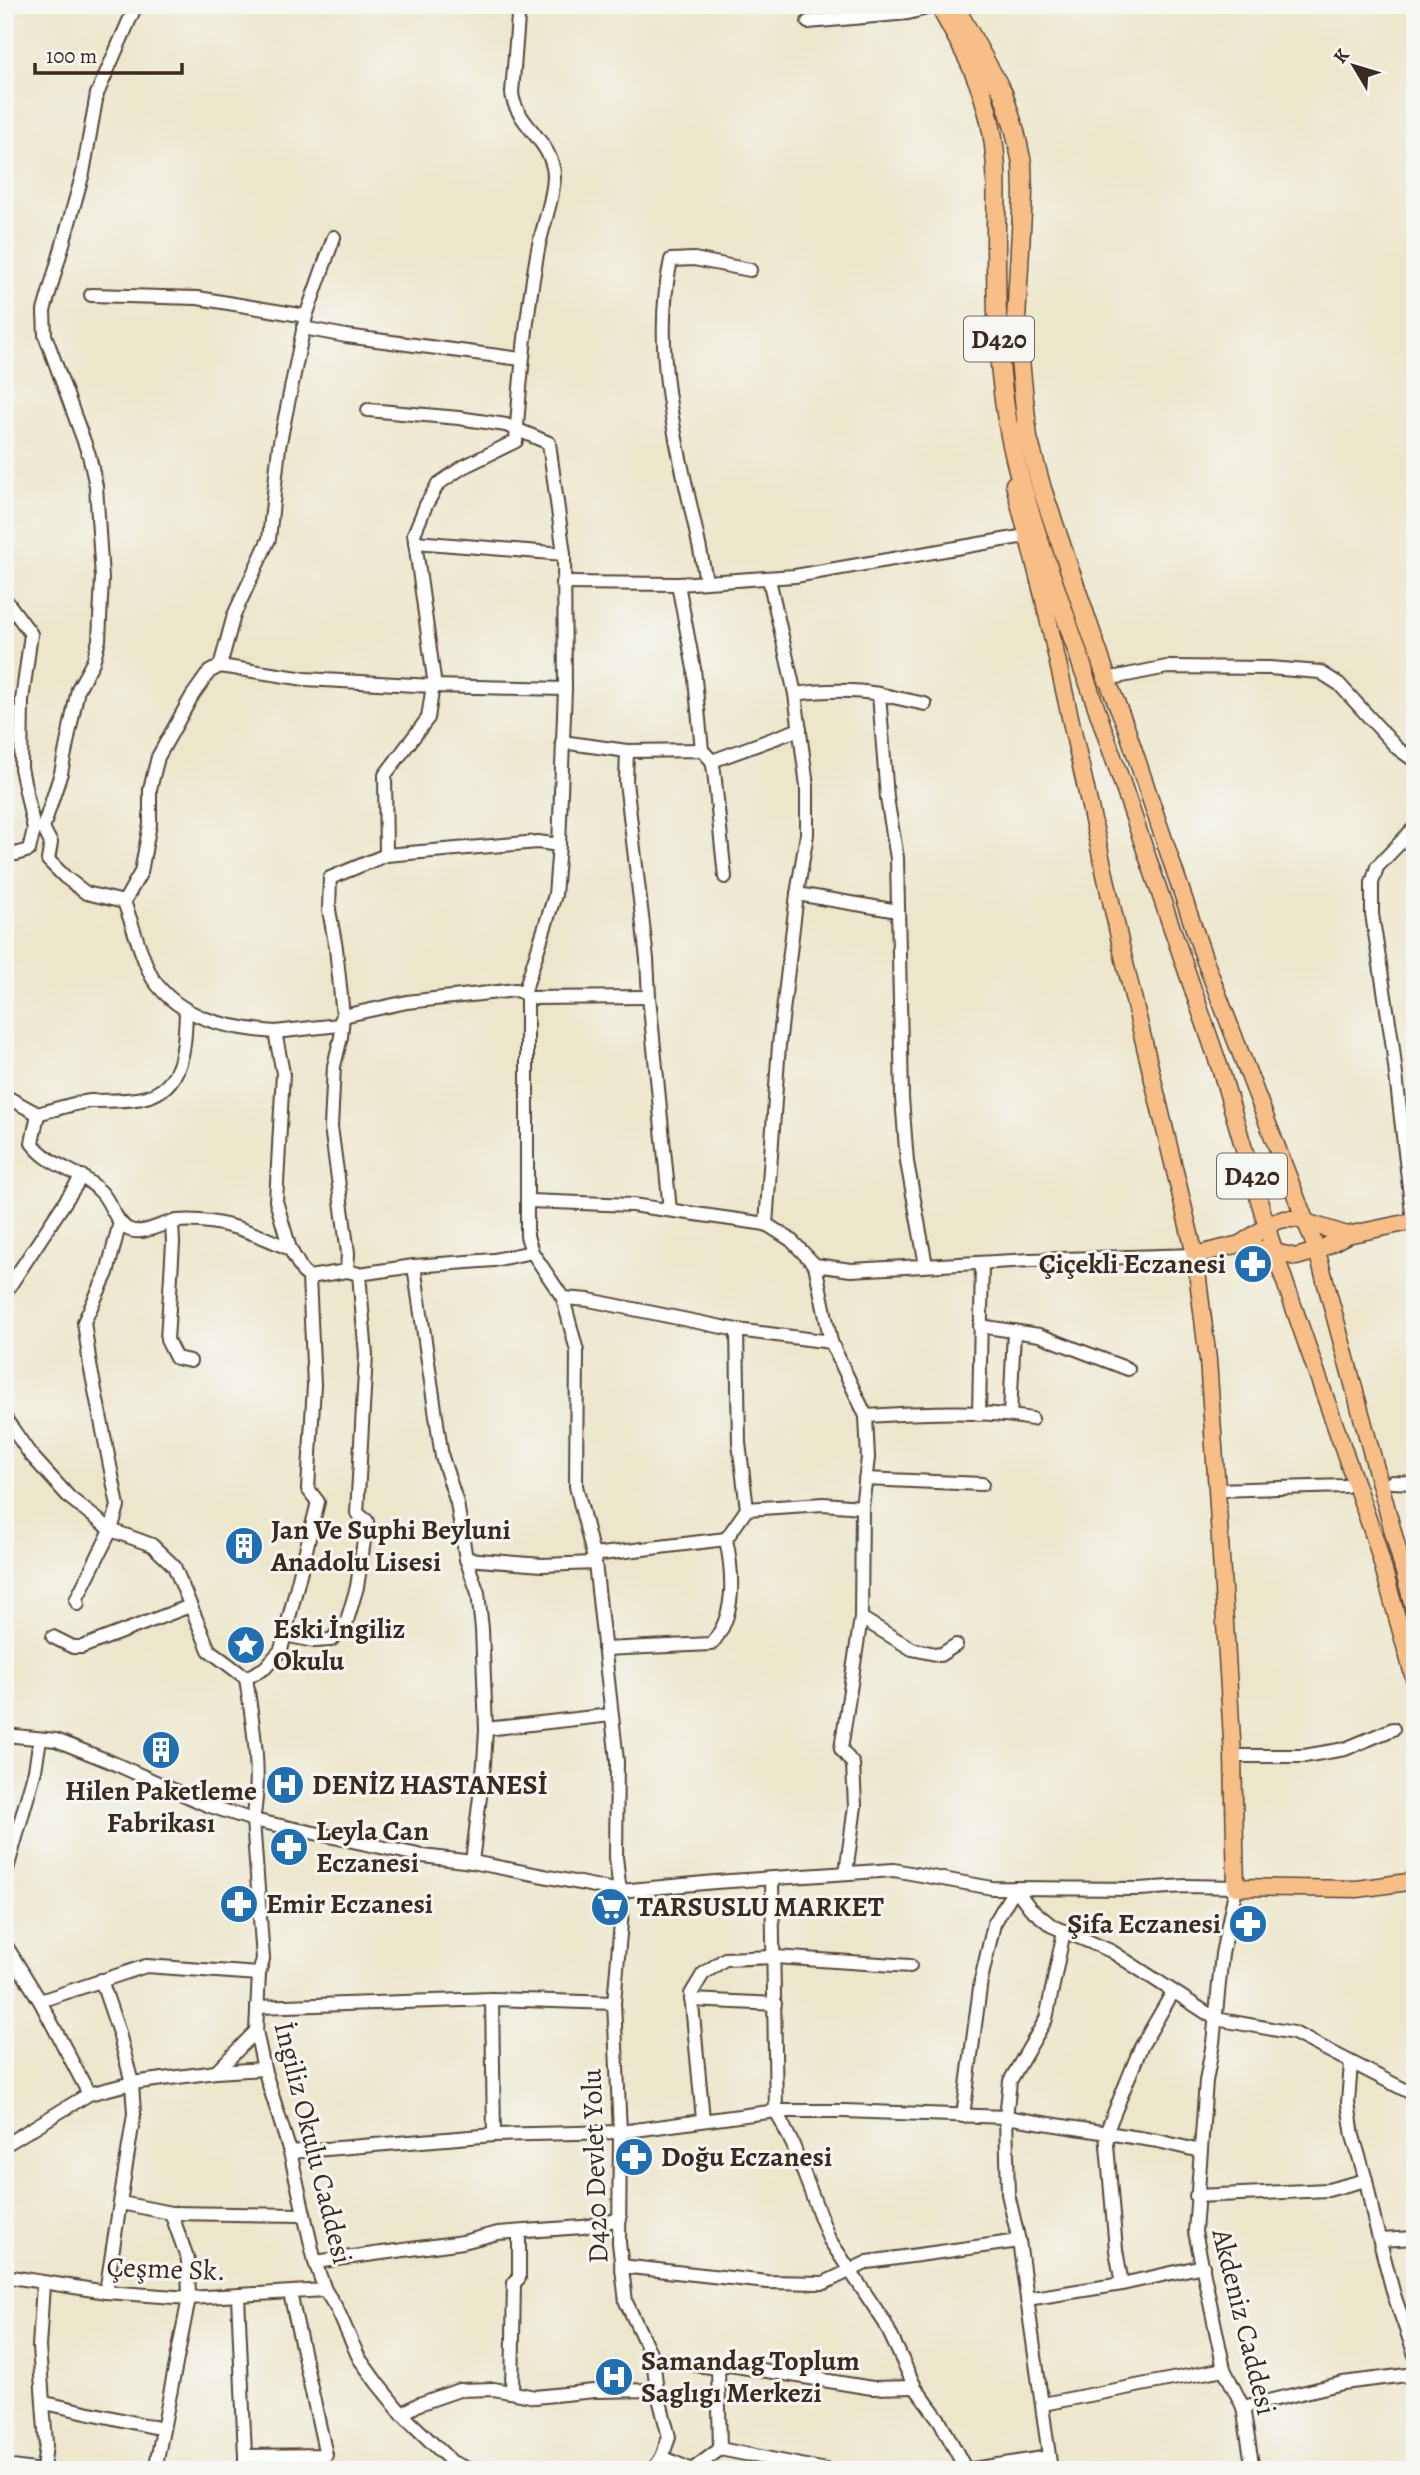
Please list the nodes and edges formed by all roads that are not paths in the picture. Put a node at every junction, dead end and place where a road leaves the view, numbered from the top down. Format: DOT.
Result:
graph roads {
  1 [pos="136,5"];
  2 [pos="519,5"];
  3 [pos="938,5"];
  4 [pos="954,5"];
  5 [pos="808,22"];
  6 [pos="334,237"];
  7 [pos="750,270"];
  8 [pos="91,295"];
  9 [pos="305,322"];
  10 [pos="999,340"];
  11 [pos="521,359"];
  12 [pos="368,410"];
  13 [pos="517,429"];
  14 [pos="1026,536"];
  15 [pos="415,542"];
  16 [pos="564,554"];
  17 [pos="769,579"];
  18 [pos="706,581"];
  19 [pos="562,583"];
  20 [pos="678,584"];
  21 [pos="5,599"];
  22 [pos="220,666"];
  23 [pos="1084,672"];
  24 [pos="1107,679"];
  25 [pos="433,686"];
  26 [pos="565,689"];
  27 [pos="795,694"];
  28 [pos="879,694"];
  29 [pos="925,704"];
  30 [pos="800,729"];
  31 [pos="562,742"];
  32 [pos="702,750"];
  33 [pos="627,751"];
  34 [pos="712,761"];
  35 [pos="1415,761"];
  36 [pos="1415,827"];
  37 [pos="39,828"];
  38 [pos="559,845"];
  39 [pos="5,852"];
  40 [pos="386,855"];
  41 [pos="725,877"];
  42 [pos="797,894"];
  43 [pos="124,902"];
  44 [pos="898,911"];
  45 [pos="525,996"];
  46 [pos="649,997"];
  47 [pos="186,1010"];
  48 [pos="343,1016"];
  49 [pos="275,1032"];
  50 [pos="5,1096"];
  51 [pos="38,1114"];
  52 [pos="82,1176"];
  53 [pos="529,1201"];
  54 [pos="670,1210"];
  55 [pos="1414,1221"];
  56 [pos="120,1222"];
  57 [pos="172,1223"];
  58 [pos="1307,1223"];
  59 [pos="766,1224"];
  60 [pos="1267,1226"];
  61 [pos="1347,1235"];
  62 [pos="1241,1244"];
  63 [pos="290,1249"];
  64 [pos="1274,1251"];
  65 [pos="1317,1251"];
  66 [pos="532,1252"];
  67 [pos="1195,1255"];
  68 [pos="982,1264"];
  69 [pos="815,1265"];
  70 [pos="926,1265"];
  71 [pos="414,1266"];
  72 [pos="353,1273"];
  73 [pos="309,1277"];
  74 [pos="5,1293"];
  75 [pos="563,1298"];
  76 [pos="980,1326"];
  77 [pos="737,1330"];
  78 [pos="1014,1331"];
  79 [pos="831,1342"];
  80 [pos="190,1361"];
  81 [pos="1128,1369"];
  82 [pos="979,1414"];
  83 [pos="1010,1415"];
  84 [pos="866,1416"];
  85 [pos="5,1418"];
  86 [pos="1032,1419"];
  87 [pos="865,1479"];
  88 [pos="1392,1482"];
  89 [pos="1415,1483"];
  90 [pos="982,1484"];
  91 [pos="1346,1486"];
  92 [pos="1217,1490"];
  93 [pos="862,1507"];
  94 [pos="747,1509"];
  95 [pos="111,1530"];
  96 [pos="726,1539"];
  97 [pos="466,1559"];
  98 [pos="594,1559"];
  99 [pos="78,1604"];
  100 [pos="190,1606"];
  101 [pos="1415,1613"];
  102 [pos="861,1618"];
  103 [pos="285,1635"];
  104 [pos="53,1637"];
  105 [pos="956,1645"];
  106 [pos="604,1649"];
  107 [pos="246,1678"];
  108 [pos="1415,1682"];
  109 [pos="611,1715"];
  110 [pos="486,1729"];
  111 [pos="1393,1729"];
  112 [pos="5,1735"];
  113 [pos="40,1739"];
  114 [pos="1233,1756"];
  115 [pos="253,1820"];
  116 [pos="472,1862"];
  117 [pos="846,1873"];
  118 [pos="5,1877"];
  119 [pos="772,1880"];
  120 [pos="1415,1881"];
  121 [pos="1236,1886"];
  122 [pos="1015,1888"];
  123 [pos="620,1891"];
  124 [pos="1064,1931"];
  125 [pos="5,1944"];
  126 [pos="775,1958"];
  127 [pos="910,1966"];
  128 [pos="260,1974"];
  129 [pos="101,1980"];
  130 [pos="1173,1992"];
  131 [pos="492,2000"];
  132 [pos="691,2000"];
  133 [pos="40,2001"];
  134 [pos="614,2003"];
  135 [pos="775,2004"];
  136 [pos="257,2007"];
  137 [pos="1216,2019"];
  138 [pos="256,2031"];
  139 [pos="1350,2063"];
  140 [pos="264,2069"];
  141 [pos="216,2072"];
  142 [pos="132,2083"];
  143 [pos="89,2094"];
  144 [pos="1415,2095"];
  145 [pos="776,2111"];
  146 [pos="963,2116"];
  147 [pos="1006,2117"];
  148 [pos="703,2119"];
  149 [pos="620,2132"];
  150 [pos="1106,2133"];
  151 [pos="494,2135"];
  152 [pos="6,2143"];
  153 [pos="1200,2151"];
  154 [pos="290,2152"];
  155 [pos="1367,2180"];
  156 [pos="1196,2196"];
  157 [pos="121,2203"];
  158 [pos="171,2213"];
  159 [pos="304,2215"];
  160 [pos="620,2219"];
  161 [pos="519,2233"];
  162 [pos="1415,2238"];
  163 [pos="1380,2239"];
  164 [pos="1019,2241"];
  165 [pos="315,2262"];
  166 [pos="621,2266"];
  167 [pos="1203,2266"];
  168 [pos="850,2269"];
  169 [pos="5,2276"];
  170 [pos="43,2284"];
  171 [pos="1122,2284"];
  172 [pos="325,2290"];
  173 [pos="106,2292"];
  174 [pos="290,2292"];
  175 [pos="238,2296"];
  176 [pos="189,2298"];
  177 [pos="1027,2299"];
  178 [pos="1415,2355"];
  179 [pos="653,2359"];
  180 [pos="718,2368"];
  181 [pos="1224,2369"];
  182 [pos="1415,2374"];
  183 [pos="915,2387"];
  184 [pos="657,2390"];
  185 [pos="512,2392"];
  186 [pos="45,2403"];
  187 [pos="1043,2404"];
  188 [pos="1242,2407"];
  189 [pos="402,2414"];
  190 [pos="163,2429"];
  191 [pos="720,2449"];
  192 [pos="245,2456"];
  193 [pos="662,2457"];
  194 [pos="1050,2463"];
  195 [pos="763,2465"];
  196 [pos="5,2466"];
  197 [pos="452,2466"];
  198 [pos="34,2470"];
  199 [pos="43,2470"];
  200 [pos="155,2470"];
  201 [pos="245,2470"];
  202 [pos="470,2470"];
  203 [pos="653,2470"];
  204 [pos="692,2470"];
  205 [pos="826,2470"];
  206 [pos="1253,2470"];
  1 -- 37 [label="street"];
  2 -- 11 [label="street"];
  3 -- 5 [label="street"];
  3 -- 10 [label="highway, D420"];
  4 -- 24 [label="highway, D420"];
  6 -- 9 [label="street"];
  7 -- 18 [label="street"];
  8 -- 9 [label="street"];
  9 -- 11 [label="street"];
  9 -- 22 [label="street"];
  10 -- 14 [label="main road"];
  10 -- 23 [label="highway, D420"];
  11 -- 13 [label="street"];
  12 -- 13 [label="street"];
  13 -- 15 [label="street"];
  13 -- 16 [label="street"];
  14 -- 17 [label="street"];
  14 -- 67 [label="main road"];
  15 -- 16 [label="street"];
  15 -- 25 [label="street"];
  16 -- 19 [label="street"];
  17 -- 18 [label="street"];
  17 -- 27 [label="street"];
  18 -- 20 [label="street"];
  19 -- 20 [label="street"];
  19 -- 26 [label="street"];
  20 -- 32 [label="street"];
  21 -- 37 [label="street"];
  22 -- 25 [label="street"];
  22 -- 43 [label="street"];
  23 -- 60 [label="main road, D420"];
  24 -- 35 [label="street"];
  24 -- 58 [label="main road"];
  25 -- 26 [label="street"];
  25 -- 40 [label="street"];
  26 -- 31 [label="street"];
  27 -- 28 [label="street"];
  27 -- 30 [label="street"];
  28 -- 29 [label="street"];
  28 -- 44 [label="street"];
  30 -- 34 [label="street"];
  30 -- 42 [label="street"];
  31 -- 33 [label="street"];
  31 -- 38 [label="street"];
  32 -- 33 [label="street"];
  32 -- 34 [label="street"];
  33 -- 46 [label="street"];
  34 -- 41 [label="street"];
  36 -- 55 [label="street"];
  37 -- 39 [label="street"];
  37 -- 43 [label="street"];
  38 -- 40 [label="street"];
  38 -- 45 [label="street"];
  40 -- 48 [label="street"];
  42 -- 44 [label="street"];
  42 -- 59 [label="street"];
  43 -- 47 [label="street"];
  44 -- 70 [label="street"];
  45 -- 46 [label="street"];
  45 -- 48 [label="street"];
  45 -- 53 [label="street"];
  46 -- 54 [label="street"];
  47 -- 49 [label="street"];
  47 -- 51 [label="street"];
  48 -- 49 [label="street"];
  48 -- 72 [label="street"];
  49 -- 63 [label="street"];
  50 -- 51 [label="street"];
  51 -- 52 [label="street"];
  52 -- 56 [label="street"];
  52 -- 74 [label="street"];
  53 -- 54 [label="street"];
  53 -- 66 [label="street"];
  54 -- 59 [label="street"];
  55 -- 61 [label="main road"];
  56 -- 57 [label="street"];
  56 -- 95 [label="street"];
  57 -- 63 [label="street"];
  57 -- 80 [label="street"];
  58 -- 60 [label="main road"];
  58 -- 61 [label="main road"];
  58 -- 65 [label="main road"];
  59 -- 69 [label="street"];
  60 -- 62 [label="main road"];
  60 -- 64 [label="main road, D420"];
  61 -- 65 [label="main road"];
  62 -- 64 [label="main road"];
  62 -- 67 [label="main road"];
  63 -- 73 [label="street"];
  64 -- 65 [label="main road"];
  64 -- 108 [label="main road, D420"];
  65 -- 101 [label="main road"];
  66 -- 71 [label="street"];
  66 -- 75 [label="street, D420 Devlet Yolu"];
  67 -- 68 [label="street"];
  67 -- 92 [label="main road"];
  68 -- 70 [label="street"];
  68 -- 76 [label="street"];
  69 -- 70 [label="street"];
  69 -- 79 [label="street"];
  71 -- 72 [label="street"];
  71 -- 97 [label="street"];
  72 -- 73 [label="street"];
  72 -- 103 [label="street"];
  73 -- 103 [label="street"];
  75 -- 77 [label="street"];
  75 -- 98 [label="street, D420 Devlet Yolu"];
  76 -- 78 [label="street"];
  76 -- 82 [label="street"];
  77 -- 79 [label="street"];
  77 -- 94 [label="street"];
  78 -- 81 [label="street"];
  78 -- 83 [label="street"];
  79 -- 84 [label="street"];
  82 -- 83 [label="street"];
  82 -- 84 [label="street"];
  83 -- 86 [label="street"];
  84 -- 87 [label="street"];
  85 -- 95 [label="street"];
  87 -- 90 [label="street"];
  87 -- 93 [label="street"];
  88 -- 89 [label="street"];
  91 -- 92 [label="street"];
  92 -- 114 [label="main road"];
  93 -- 94 [label="street"];
  93 -- 102 [label="street"];
  94 -- 96 [label="street"];
  95 -- 99 [label="street"];
  95 -- 100 [label="street"];
  96 -- 98 [label="street"];
  96 -- 106 [label="street"];
  97 -- 98 [label="street"];
  97 -- 110 [label="street"];
  98 -- 106 [label="street, D420 Devlet Yolu"];
  100 -- 104 [label="street"];
  100 -- 107 [label="street"];
  102 -- 105 [label="street"];
  102 -- 117 [label="street"];
  103 -- 107 [label="street"];
  106 -- 109 [label="street, D420 Devlet Yolu"];
  107 -- 115 [label="street, İngiliz Okulu Caddesi"];
  109 -- 110 [label="street"];
  109 -- 123 [label="street, D420 Devlet Yolu"];
  110 -- 116 [label="street"];
  111 -- 114 [label="street"];
  112 -- 113 [label="street"];
  113 -- 115 [label="street"];
  113 -- 118 [label="street"];
  114 -- 121 [label="main road"];
  115 -- 116 [label="street"];
  115 -- 128 [label="street, İngiliz Okulu Caddesi"];
  116 -- 123 [label="street"];
  117 -- 119 [label="street"];
  117 -- 122 [label="street"];
  119 -- 123 [label="street"];
  119 -- 126 [label="street"];
  120 -- 121 [label="main road"];
  121 -- 122 [label="street"];
  121 -- 137 [label="street, Akdeniz Caddesi"];
  122 -- 124 [label="street"];
  122 -- 146 [label="street"];
  123 -- 134 [label="street, D420 Devlet Yolu"];
  124 -- 130 [label="street"];
  124 -- 147 [label="street"];
  125 -- 133 [label="street"];
  126 -- 127 [label="street"];
  126 -- 132 [label="street"];
  126 -- 135 [label="street"];
  128 -- 129 [label="street"];
  128 -- 136 [label="street, İngiliz Okulu Caddesi"];
  129 -- 133 [label="street"];
  129 -- 142 [label="street"];
  130 -- 137 [label="street"];
  130 -- 150 [label="street"];
  131 -- 134 [label="street"];
  131 -- 136 [label="street"];
  131 -- 151 [label="street"];
  132 -- 135 [label="street"];
  132 -- 148 [label="street"];
  133 -- 143 [label="street"];
  134 -- 149 [label="street, D420 Devlet Yolu"];
  135 -- 145 [label="street"];
  136 -- 138 [label="street, İngiliz Okulu Caddesi"];
  137 -- 139 [label="street"];
  137 -- 153 [label="street, Akdeniz Caddesi"];
  138 -- 140 [label="street, İngiliz Okulu Caddesi"];
  138 -- 141 [label="street"];
  139 -- 144 [label="street"];
  139 -- 155 [label="street"];
  140 -- 141 [label="street"];
  140 -- 154 [label="street, İngiliz Okulu Caddesi"];
  141 -- 142 [label="street"];
  142 -- 143 [label="street"];
  142 -- 157 [label="street"];
  143 -- 152 [label="street"];
  145 -- 146 [label="street"];
  145 -- 148 [label="street"];
  145 -- 168 [label="street"];
  146 -- 147 [label="street"];
  147 -- 150 [label="street"];
  147 -- 164 [label="street"];
  148 -- 149 [label="street"];
  149 -- 151 [label="street"];
  149 -- 160 [label="street, D420 Devlet Yolu"];
  150 -- 153 [label="street"];
  150 -- 171 [label="street"];
  151 -- 154 [label="street"];
  153 -- 156 [label="street, Akdeniz Caddesi"];
  154 -- 159 [label="street, İngiliz Okulu Caddesi"];
  155 -- 156 [label="street"];
  155 -- 163 [label="street"];
  156 -- 167 [label="street, Akdeniz Caddesi"];
  157 -- 158 [label="street"];
  157 -- 173 [label="street"];
  158 -- 159 [label="street"];
  158 -- 176 [label="street"];
  159 -- 165 [label="street, İngiliz Okulu Caddesi"];
  160 -- 161 [label="street"];
  160 -- 166 [label="street, D420 Devlet Yolu"];
  161 -- 165 [label="street"];
  161 -- 185 [label="street"];
  162 -- 163 [label="street"];
  163 -- 178 [label="street"];
  164 -- 168 [label="street"];
  164 -- 177 [label="street"];
  165 -- 172 [label="street, İngiliz Okulu Caddesi"];
  166 -- 168 [label="street"];
  166 -- 179 [label="street, D420 Devlet Yolu"];
  167 -- 171 [label="street"];
  167 -- 181 [label="street, Akdeniz Caddesi"];
  168 -- 183 [label="street"];
  169 -- 170 [label="street, Çeşme Sk."];
  170 -- 173 [label="street, Çeşme Sk."];
  170 -- 186 [label="street"];
  171 -- 177 [label="street"];
  172 -- 174 [label="street, Çeşme Sk."];
  172 -- 189 [label="street, İngiliz Okulu Caddesi"];
  173 -- 176 [label="street, Çeşme Sk."];
  174 -- 175 [label="street, Çeşme Sk."];
  174 -- 192 [label="street"];
  175 -- 176 [label="street, Çeşme Sk."];
  175 -- 192 [label="street"];
  176 -- 190 [label="street"];
  177 -- 187 [label="street"];
  179 -- 180 [label="street"];
  179 -- 184 [label="street, D420 Devlet Yolu"];
  180 -- 183 [label="street"];
  180 -- 191 [label="street"];
  181 -- 187 [label="street"];
  181 -- 188 [label="street, Akdeniz Caddesi"];
  182 -- 188 [label="street"];
  183 -- 194 [label="street"];
  184 -- 185 [label="street"];
  184 -- 193 [label="street, D420 Devlet Yolu"];
  185 -- 189 [label="street"];
  186 -- 190 [label="street"];
  186 -- 199 [label="street"];
  187 -- 194 [label="street"];
  188 -- 206 [label="street, Akdeniz Caddesi"];
  189 -- 197 [label="street, İngiliz Okulu Caddesi"];
  190 -- 200 [label="street"];
  191 -- 195 [label="street"];
  191 -- 204 [label="street"];
  192 -- 201 [label="street"];
  193 -- 203 [label="street, D420 Devlet Yolu"];
  193 -- 204 [label="street"];
  195 -- 205 [label="street"];
  196 -- 198 [label="street"];
  197 -- 202 [label="street, İngiliz Okulu Caddesi"];
}
